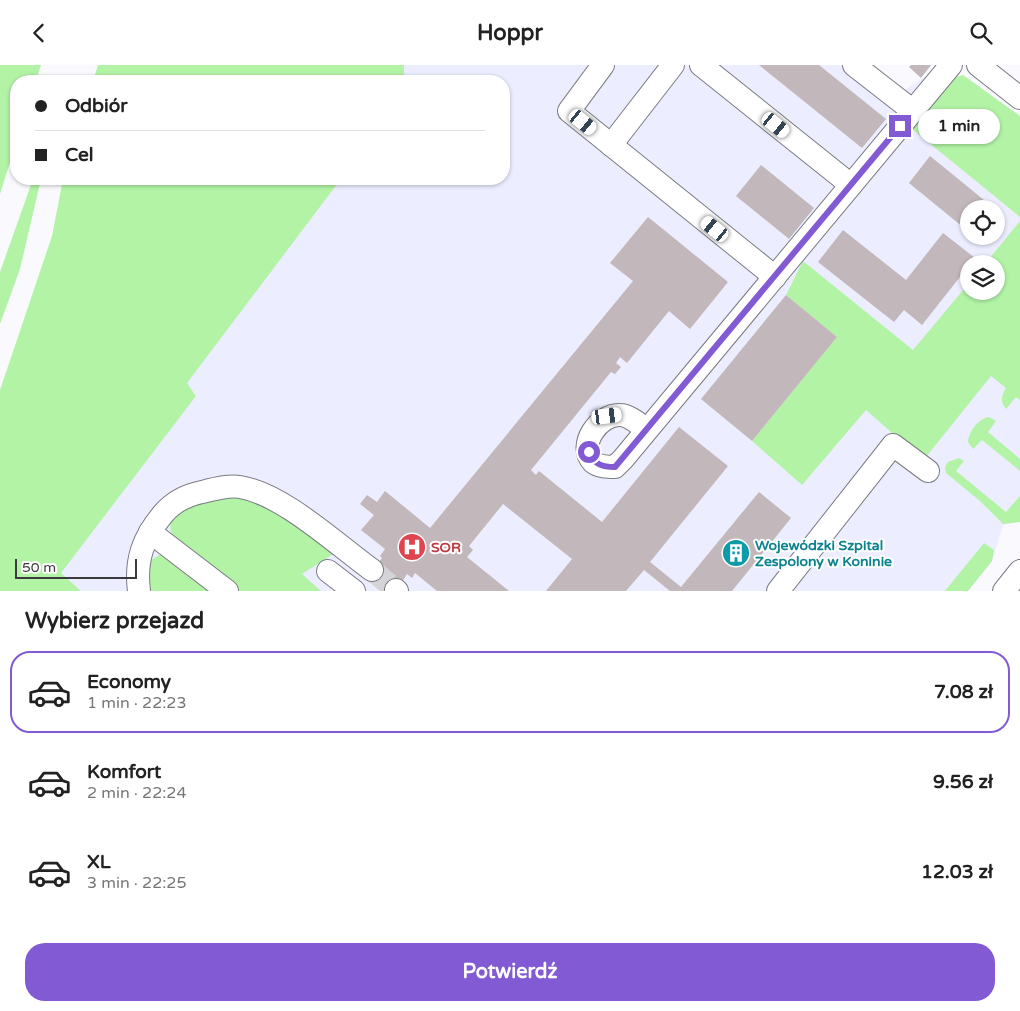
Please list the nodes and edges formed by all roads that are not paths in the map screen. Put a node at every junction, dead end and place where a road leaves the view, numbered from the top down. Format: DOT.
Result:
graph roads {
  1 [pos="603,65"];
  2 [pos="673,65"];
  3 [pos="701,65"];
  4 [pos="854,65"];
  5 [pos="951,65"];
  6 [pos="978,65"];
  7 [pos="1020,98"];
  8 [pos="913,111"];
  9 [pos="611,145"];
  10 [pos="851,185"];
  11 [pos="775,277"];
  12 [pos="646,429"];
  13 [pos="928,471"];
  14 [pos="150,532"];
  15 [pos="372,570"];
  16 [pos="328,571"];
  17 [pos="1020,571"];
  18 [pos="139,591"];
  19 [pos="227,591"];
  20 [pos="354,591"];
  21 [pos="778,591"];
  22 [pos="1004,591"];
  1 -- 9 [label="street"];
  2 -- 9 [label="street"];
  3 -- 10 [label="street"];
  4 -- 8 [label="street"];
  5 -- 8 [label="street"];
  6 -- 7 [label="street"];
  8 -- 10 [label="street"];
  9 -- 11 [label="street"];
  10 -- 11 [label="street"];
  11 -- 12 [label="street"];
  13 -- 21 [label="street"];
  14 -- 15 [label="street"];
  14 -- 18 [label="street"];
  14 -- 19 [label="street"];
  16 -- 20 [label="street"];
  17 -- 22 [label="street"];
}
